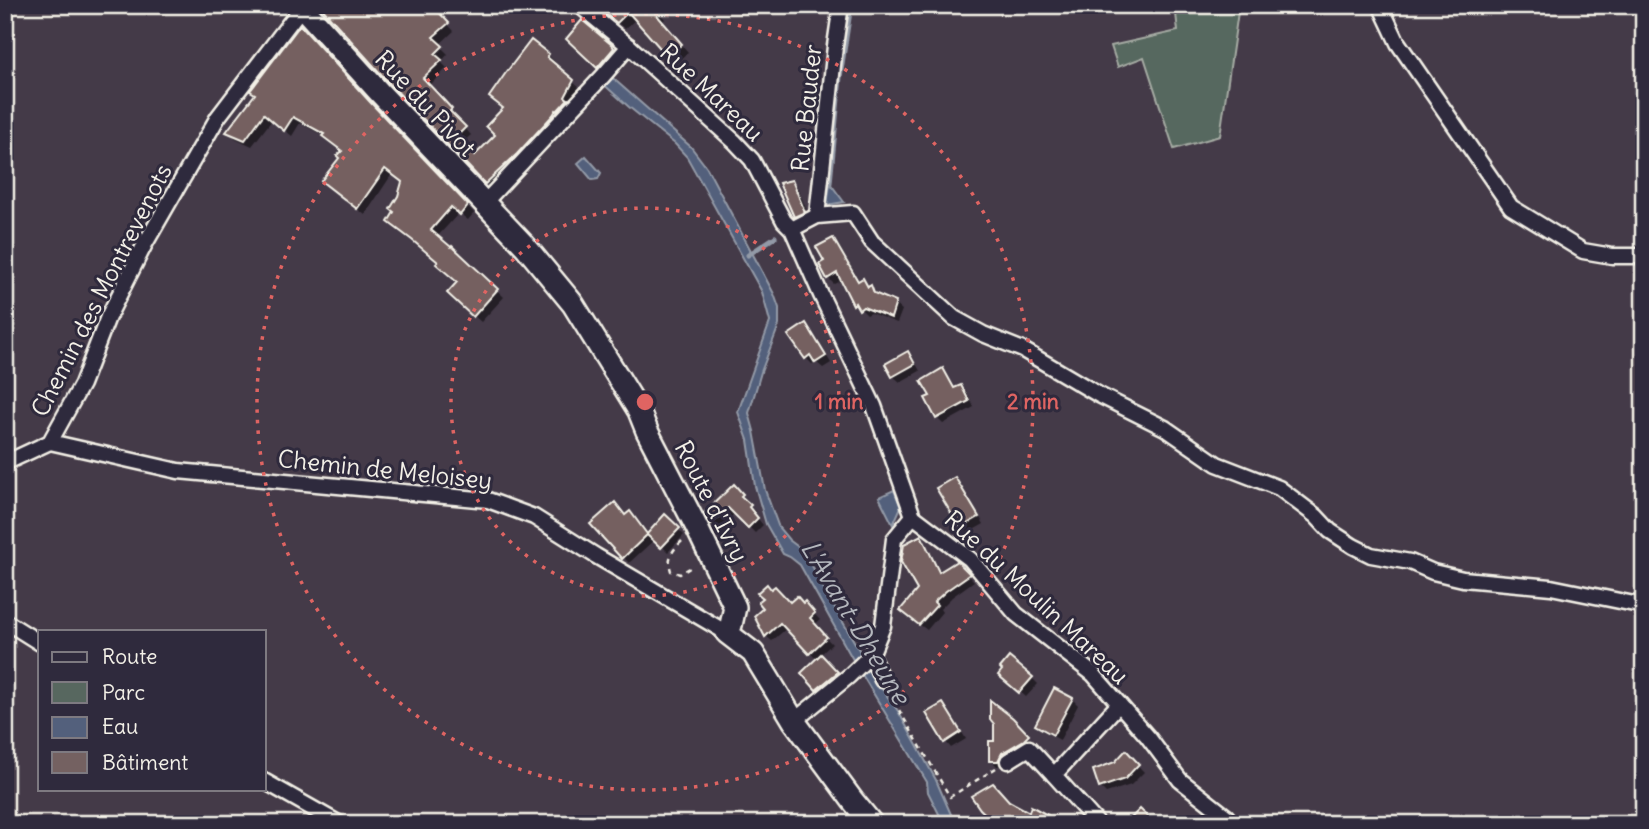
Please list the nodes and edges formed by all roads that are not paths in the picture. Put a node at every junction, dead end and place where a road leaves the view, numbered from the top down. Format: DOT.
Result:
graph roads {
  1 [pos="579,5"];
  2 [pos="841,5"];
  3 [pos="1380,5"];
  4 [pos="303,6"];
  5 [pos="629,46"];
  6 [pos="484,203"];
  7 [pos="817,216"];
  8 [pos="792,229"];
  9 [pos="1644,256"];
  10 [pos="50,442"];
  11 [pos="5,463"];
  12 [pos="913,516"];
  13 [pos="1644,606"];
  14 [pos="5,621"];
  15 [pos="727,633"];
  16 [pos="38,642"];
  17 [pos="865,662"];
  18 [pos="882,680"];
  19 [pos="1119,704"];
  20 [pos="794,721"];
  21 [pos="1008,761"];
  22 [pos="1054,775"];
  23 [pos="266,781"];
  24 [pos="1227,817"];
  25 [pos="340,824"];
  26 [pos="872,824"];
  27 [pos="1098,824"];
  1 -- 5 [label="street, Rue Mareau"];
  2 -- 7 [label="street, Rue Bauder"];
  3 -- 9 [label="street"];
  4 -- 6 [label="main road, Rue du Pivot"];
  4 -- 10 [label="street, Chemin des Montrevenots"];
  5 -- 6 [label="street"];
  5 -- 8 [label="street, Rue Mareau"];
  6 -- 15 [label="main road, Route d'Ivry"];
  7 -- 8 [label="street"];
  7 -- 13 [label="street"];
  8 -- 12 [label="street, Rue du Moulin Mareau"];
  10 -- 11 [label="street, Chemin des Montrevenots"];
  10 -- 15 [label="street, Chemin de Meloisey"];
  12 -- 17 [label="street"];
  12 -- 19 [label="street, Rue du Moulin Mareau"];
  14 -- 16 [label="street"];
  15 -- 20 [label="main road"];
  17 -- 18 [label="street"];
  17 -- 20 [label="street"];
  19 -- 22 [label="street"];
  19 -- 24 [label="street, Rue du Moulin Mareau"];
  20 -- 26 [label="main road"];
  21 -- 22 [label="street"];
  22 -- 27 [label="street"];
  23 -- 25 [label="street"];
}
